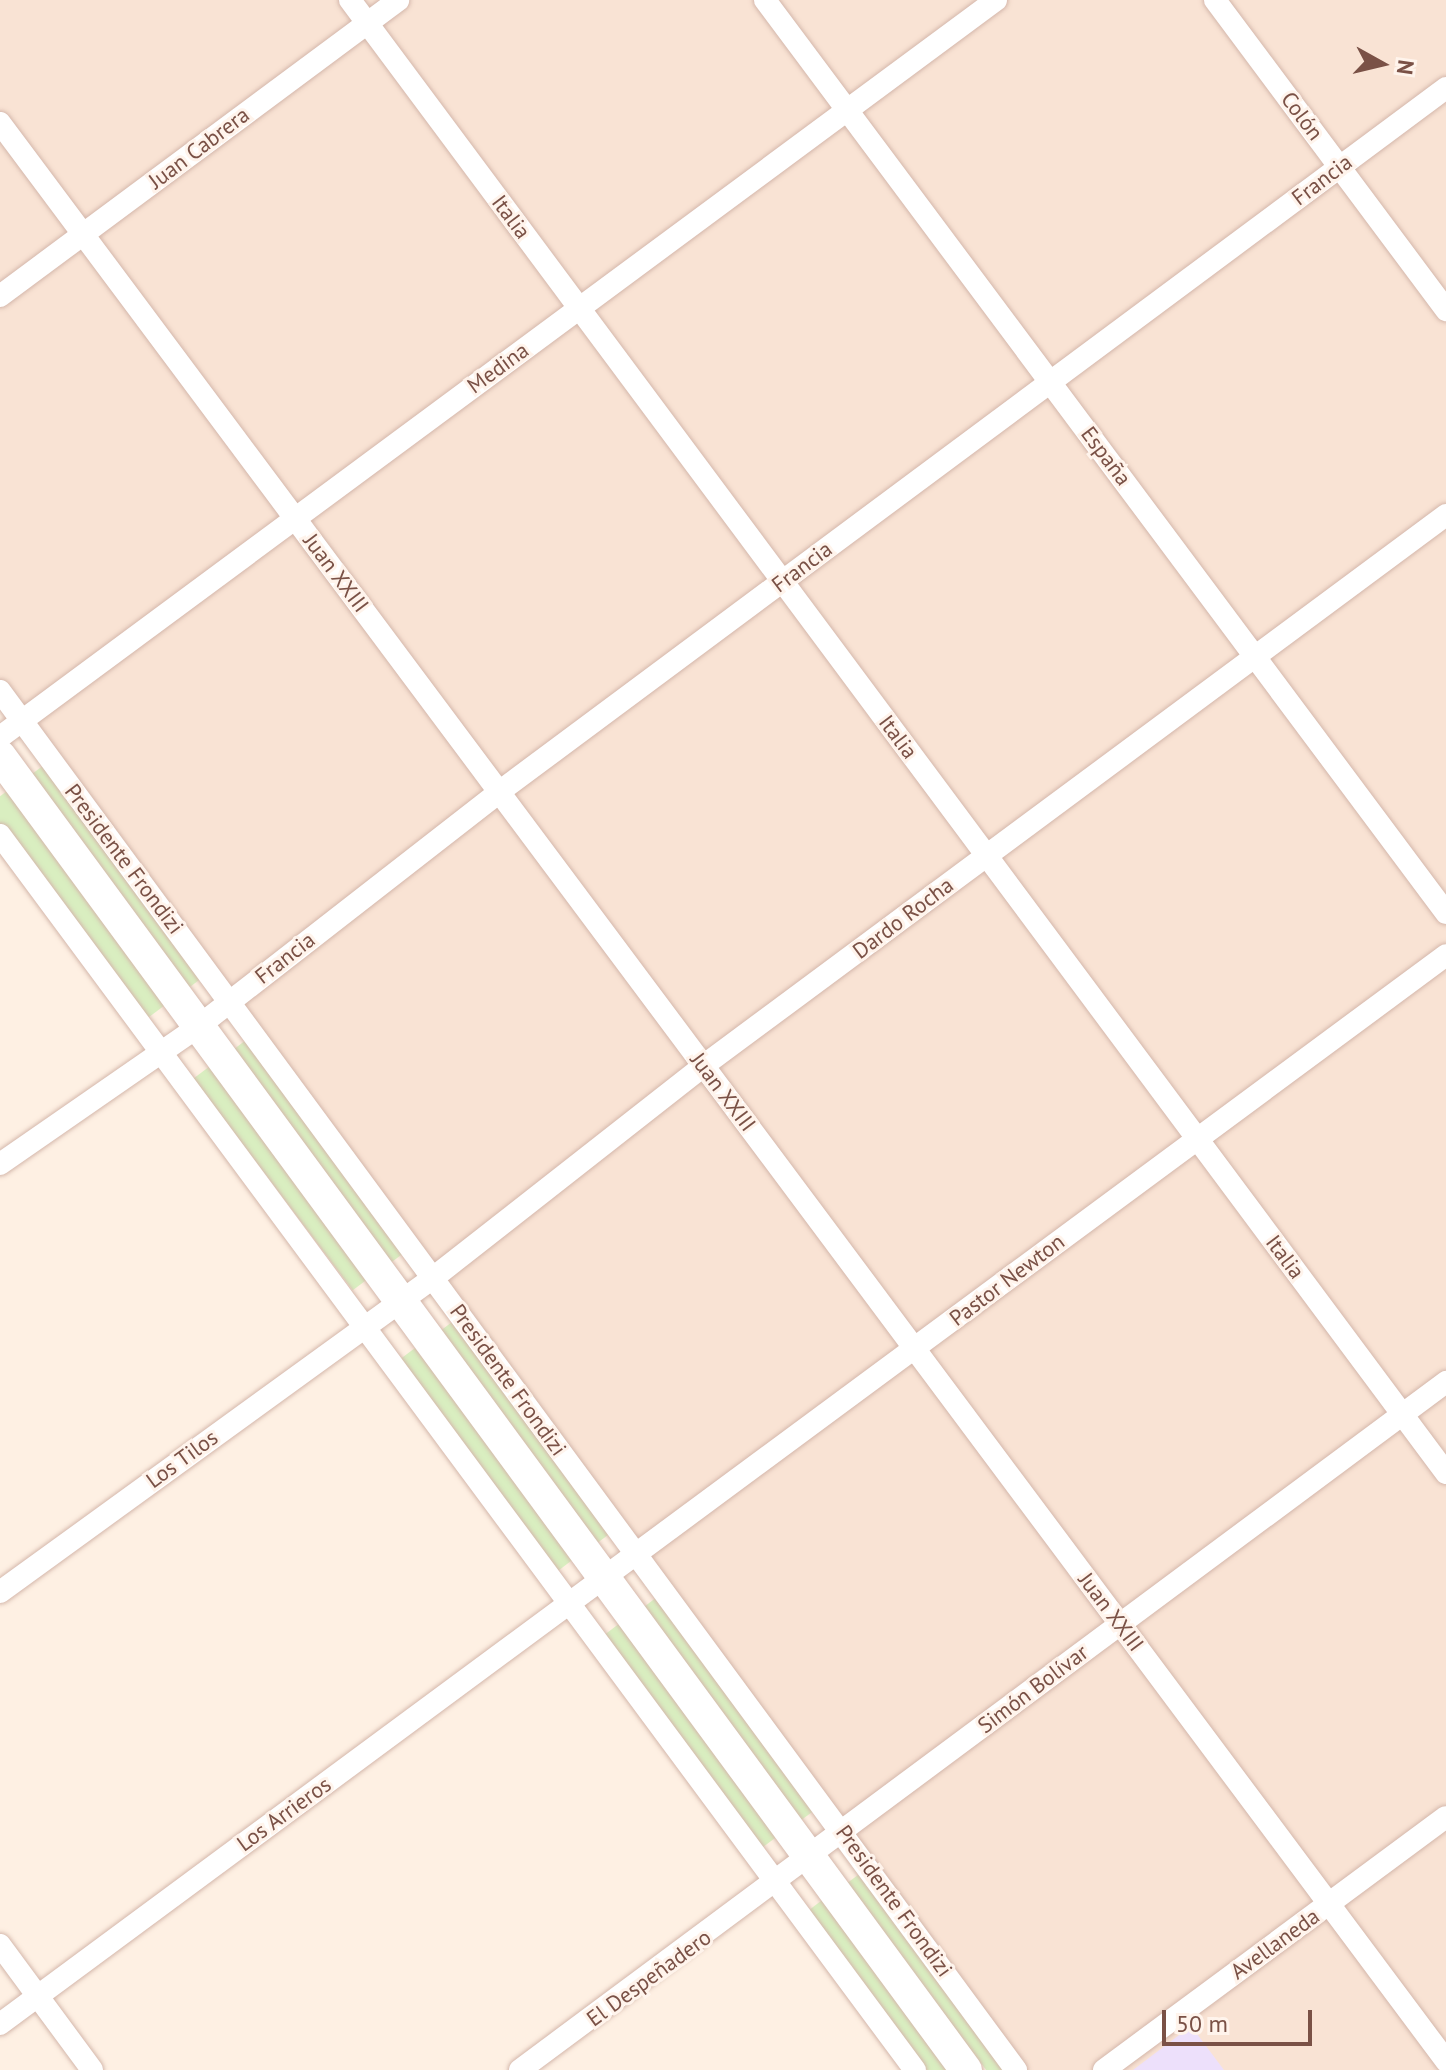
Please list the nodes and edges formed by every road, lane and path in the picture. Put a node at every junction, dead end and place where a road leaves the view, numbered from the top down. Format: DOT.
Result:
graph roads {
  1 [pos="350,0"];
  2 [pos="398,0"];
  3 [pos="765,0"];
  4 [pos="996,0"];
  5 [pos="1215,0"];
  6 [pos="367,23"];
  7 [pos="1446,88"];
  8 [pos="847,109"];
  9 [pos="0,123"];
  10 [pos="1340,167"];
  11 [pos="82,234"];
  12 [pos="0,296"];
  13 [pos="579,308"];
  14 [pos="1446,310"];
  15 [pos="1051,383"];
  16 [pos="1446,515"];
  17 [pos="295,518"];
  18 [pos="782,581"];
  19 [pos="1256,657"];
  20 [pos="0,691"];
  21 [pos="21,720"];
  22 [pos="0,737"];
  23 [pos="0,756"];
  24 [pos="499,792"];
  25 [pos="0,835"];
  26 [pos="987,856"];
  27 [pos="1446,913"];
  28 [pos="1446,955"];
  29 [pos="229,1001"];
  30 [pos="195,1029"];
  31 [pos="159,1047"];
  32 [pos="703,1066"];
  33 [pos="1197,1139"];
  34 [pos="0,1164"];
  35 [pos="433,1278"];
  36 [pos="396,1303"];
  37 [pos="363,1326"];
  38 [pos="914,1348"];
  39 [pos="1446,1382"];
  40 [pos="1402,1414"];
  41 [pos="1446,1473"];
  42 [pos="637,1556"];
  43 [pos="602,1581"];
  44 [pos="0,1592"];
  45 [pos="568,1605"];
  46 [pos="1119,1624"];
  47 [pos="1446,1817"];
  48 [pos="845,1834"];
  49 [pos="813,1859"];
  50 [pos="777,1885"];
  51 [pos="1329,1904"];
  52 [pos="0,1945"];
  53 [pos="38,1996"];
  54 [pos="0,2024"];
  55 [pos="1446,2061"];
  56 [pos="92,2070"];
  57 [pos="520,2070"];
  58 [pos="915,2070"];
  59 [pos="966,2070"];
  60 [pos="1016,2070"];
  61 [pos="1104,2070"];
  1 -- 6 [label="street, Italia"];
  2 -- 6 [label="street, Juan Cabrera"];
  3 -- 8 [label="street, España"];
  4 -- 8 [label="street, Medina"];
  5 -- 10 [label="street, Colón"];
  6 -- 11 [label="street, Juan Cabrera"];
  6 -- 13 [label="street, Italia"];
  7 -- 10 [label="street, Francia"];
  8 -- 13 [label="street, Medina"];
  8 -- 15 [label="street, España"];
  9 -- 11 [label="street, Juan XXIII"];
  10 -- 14 [label="street, Colón"];
  10 -- 15 [label="street, Francia"];
  11 -- 12 [label="street, Juan Cabrera"];
  11 -- 17 [label="street, Juan XXIII"];
  13 -- 17 [label="street, Medina"];
  13 -- 18 [label="street, Italia"];
  15 -- 18 [label="street, Francia"];
  15 -- 19 [label="street, España"];
  16 -- 19 [label="street, Dardo Rocha"];
  17 -- 21 [label="street, Medina"];
  17 -- 24 [label="street, Juan XXIII"];
  18 -- 24 [label="street, Francia"];
  18 -- 26 [label="street, Italia"];
  19 -- 26 [label="street, Dardo Rocha"];
  19 -- 27 [label="street, España"];
  20 -- 21 [label="street, Presidente Frondizi"];
  21 -- 22 [label="street, Medina"];
  21 -- 29 [label="street, Presidente Frondizi"];
  23 -- 30 [label="main road, Presidente Frondizi"];
  24 -- 29 [label="street, Francia"];
  24 -- 32 [label="street, Juan XXIII"];
  25 -- 31 [label="street"];
  26 -- 32 [label="street, Dardo Rocha"];
  26 -- 33 [label="street, Italia"];
  28 -- 33 [label="street, Pastor Newton"];
  29 -- 30 [label="street, Francia"];
  29 -- 35 [label="street, Presidente Frondizi"];
  30 -- 31 [label="street, Francia"];
  30 -- 36 [label="main road, Presidente Frondizi"];
  31 -- 34 [label="street, Francia"];
  31 -- 37 [label="street"];
  32 -- 35 [label="street, Dardo Rocha"];
  32 -- 38 [label="street, Juan XXIII"];
  33 -- 38 [label="street, Pastor Newton"];
  33 -- 40 [label="street, Italia"];
  35 -- 36 [label="street, Dardo Rocha"];
  35 -- 42 [label="street, Presidente Frondizi"];
  36 -- 37 [label="street, Dardo Rocha"];
  36 -- 43 [label="main road, Presidente Frondizi"];
  37 -- 44 [label="street, Los Tilos"];
  37 -- 45 [label="street"];
  38 -- 42 [label="street, Pastor Newton"];
  38 -- 46 [label="street, Juan XXIII"];
  39 -- 40 [label="street, Simón Bolívar"];
  40 -- 41 [label="street, Italia"];
  40 -- 46 [label="street, Simón Bolívar"];
  42 -- 43 [label="street, Pastor Newton"];
  42 -- 48 [label="street, Presidente Frondizi"];
  43 -- 45 [label="street, Pastor Newton"];
  43 -- 49 [label="main road, Presidente Frondizi"];
  45 -- 50 [label="street"];
  45 -- 53 [label="street, Los Arrieros"];
  46 -- 48 [label="street, Simón Bolívar"];
  46 -- 51 [label="street, Juan XXIII"];
  47 -- 51 [label="street, Avellaneda"];
  48 -- 49 [label="street, Simón Bolívar"];
  48 -- 60 [label="street, Presidente Frondizi"];
  49 -- 50 [label="street, Simón Bolívar"];
  49 -- 59 [label="main road, Presidente Frondizi"];
  50 -- 57 [label="street, El Despeñadero"];
  50 -- 58 [label="street"];
  51 -- 55 [label="street, Juan XXIII"];
  51 -- 61 [label="street, Avellaneda"];
  52 -- 53 [label="street"];
  53 -- 54 [label="street, Los Arrieros"];
  53 -- 56 [label="street"];
}
